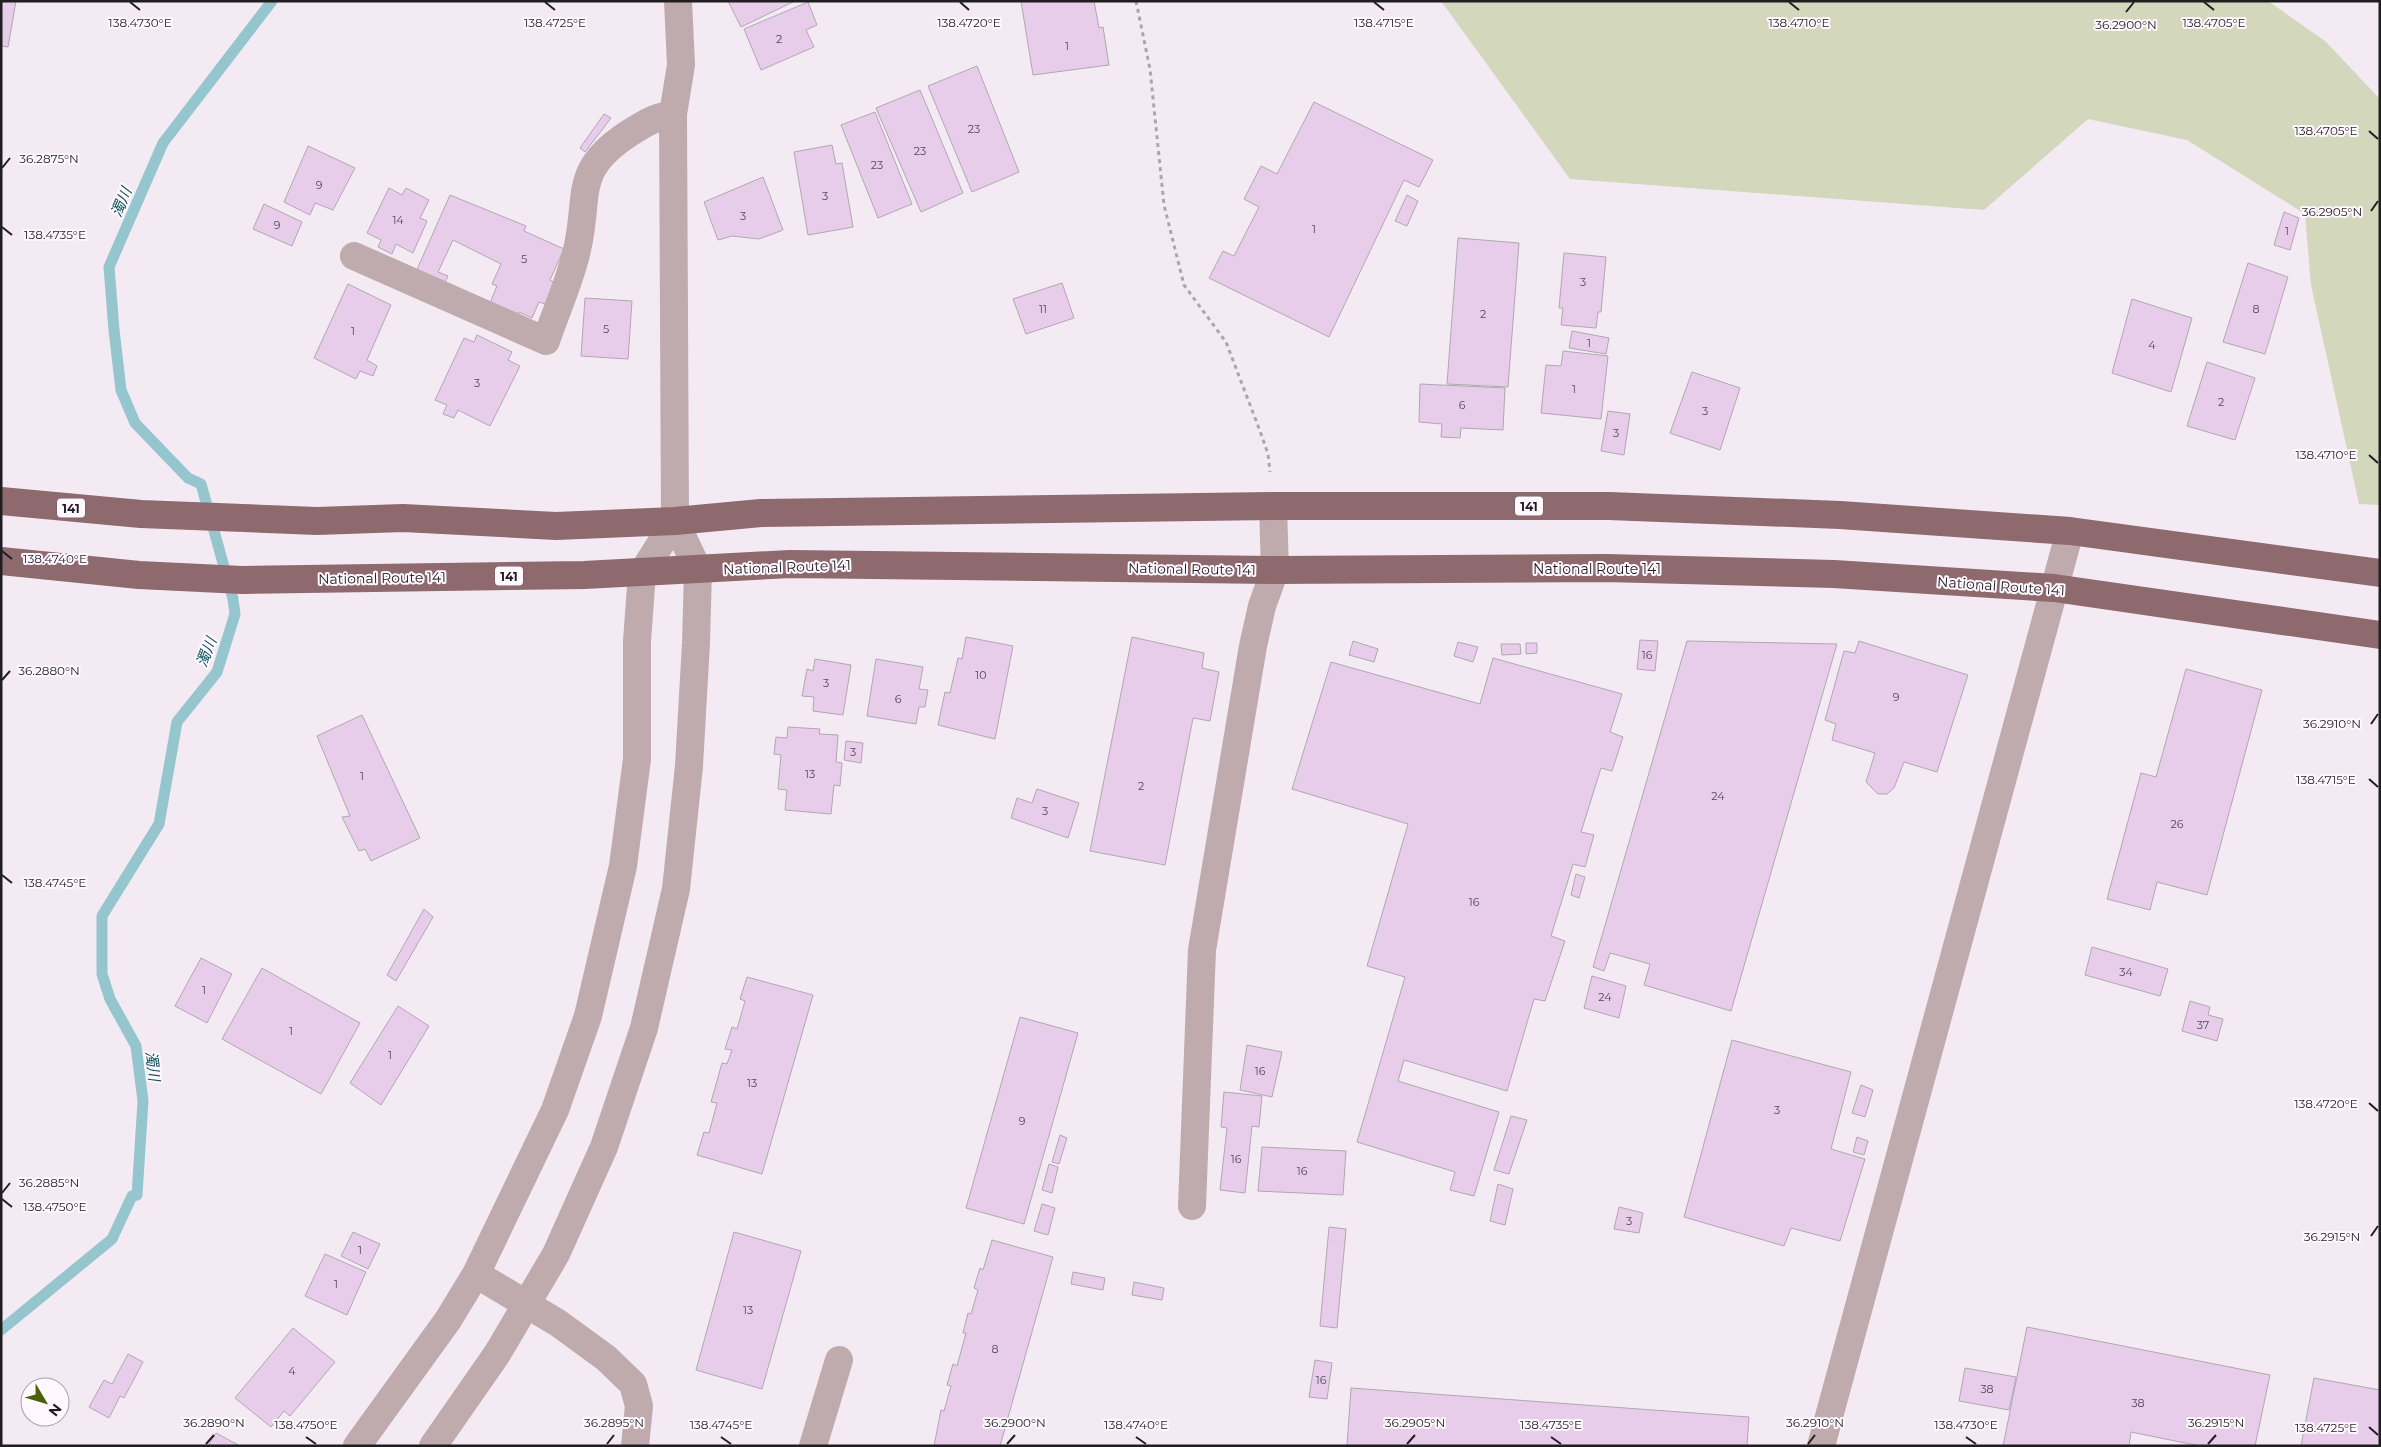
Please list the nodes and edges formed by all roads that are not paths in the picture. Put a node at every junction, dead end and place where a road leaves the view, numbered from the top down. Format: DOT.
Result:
graph roads {
  1 [pos="678,1"];
  2 [pos="673,114"];
  3 [pos="354,256"];
  4 [pos="1,502"];
  5 [pos="1273,506"];
  6 [pos="675,521"];
  7 [pos="2070,531"];
  8 [pos="1,561"];
  9 [pos="698,570"];
  10 [pos="1275,570"];
  11 [pos="642,573"];
  12 [pos="2380,573"];
  13 [pos="2054,588"];
  14 [pos="2380,635"];
  15 [pos="1192,1206"];
  16 [pos="476,1274"];
  17 [pos="527,1304"];
  18 [pos="839,1360"];
  19 [pos="357,1446"];
  20 [pos="434,1446"];
  21 [pos="635,1446"];
  22 [pos="813,1446"];
  23 [pos="1821,1446"];
  1 -- 2 [label="street"];
  2 -- 3 [label="street"];
  2 -- 6 [label="street"];
  4 -- 6 [label="highway, 141"];
  5 -- 6 [label="highway, 141"];
  5 -- 7 [label="highway, 141"];
  5 -- 10 [label="street"];
  6 -- 9 [label="street"];
  6 -- 11 [label="street"];
  7 -- 12 [label="highway, 141"];
  7 -- 13 [label="street"];
  8 -- 11 [label="highway, National Route 141 / 141"];
  9 -- 10 [label="highway, National Route 141 / 141"];
  9 -- 11 [label="highway, National Route 141 / 141"];
  9 -- 17 [label="street"];
  10 -- 13 [label="highway, National Route 141 / 141"];
  10 -- 15 [label="street"];
  11 -- 16 [label="street"];
  13 -- 14 [label="highway, National Route 141 / 141"];
  13 -- 23 [label="street"];
  16 -- 17 [label="street"];
  16 -- 19 [label="street"];
  17 -- 20 [label="street"];
  17 -- 21 [label="street"];
  18 -- 22 [label="street"];
}
